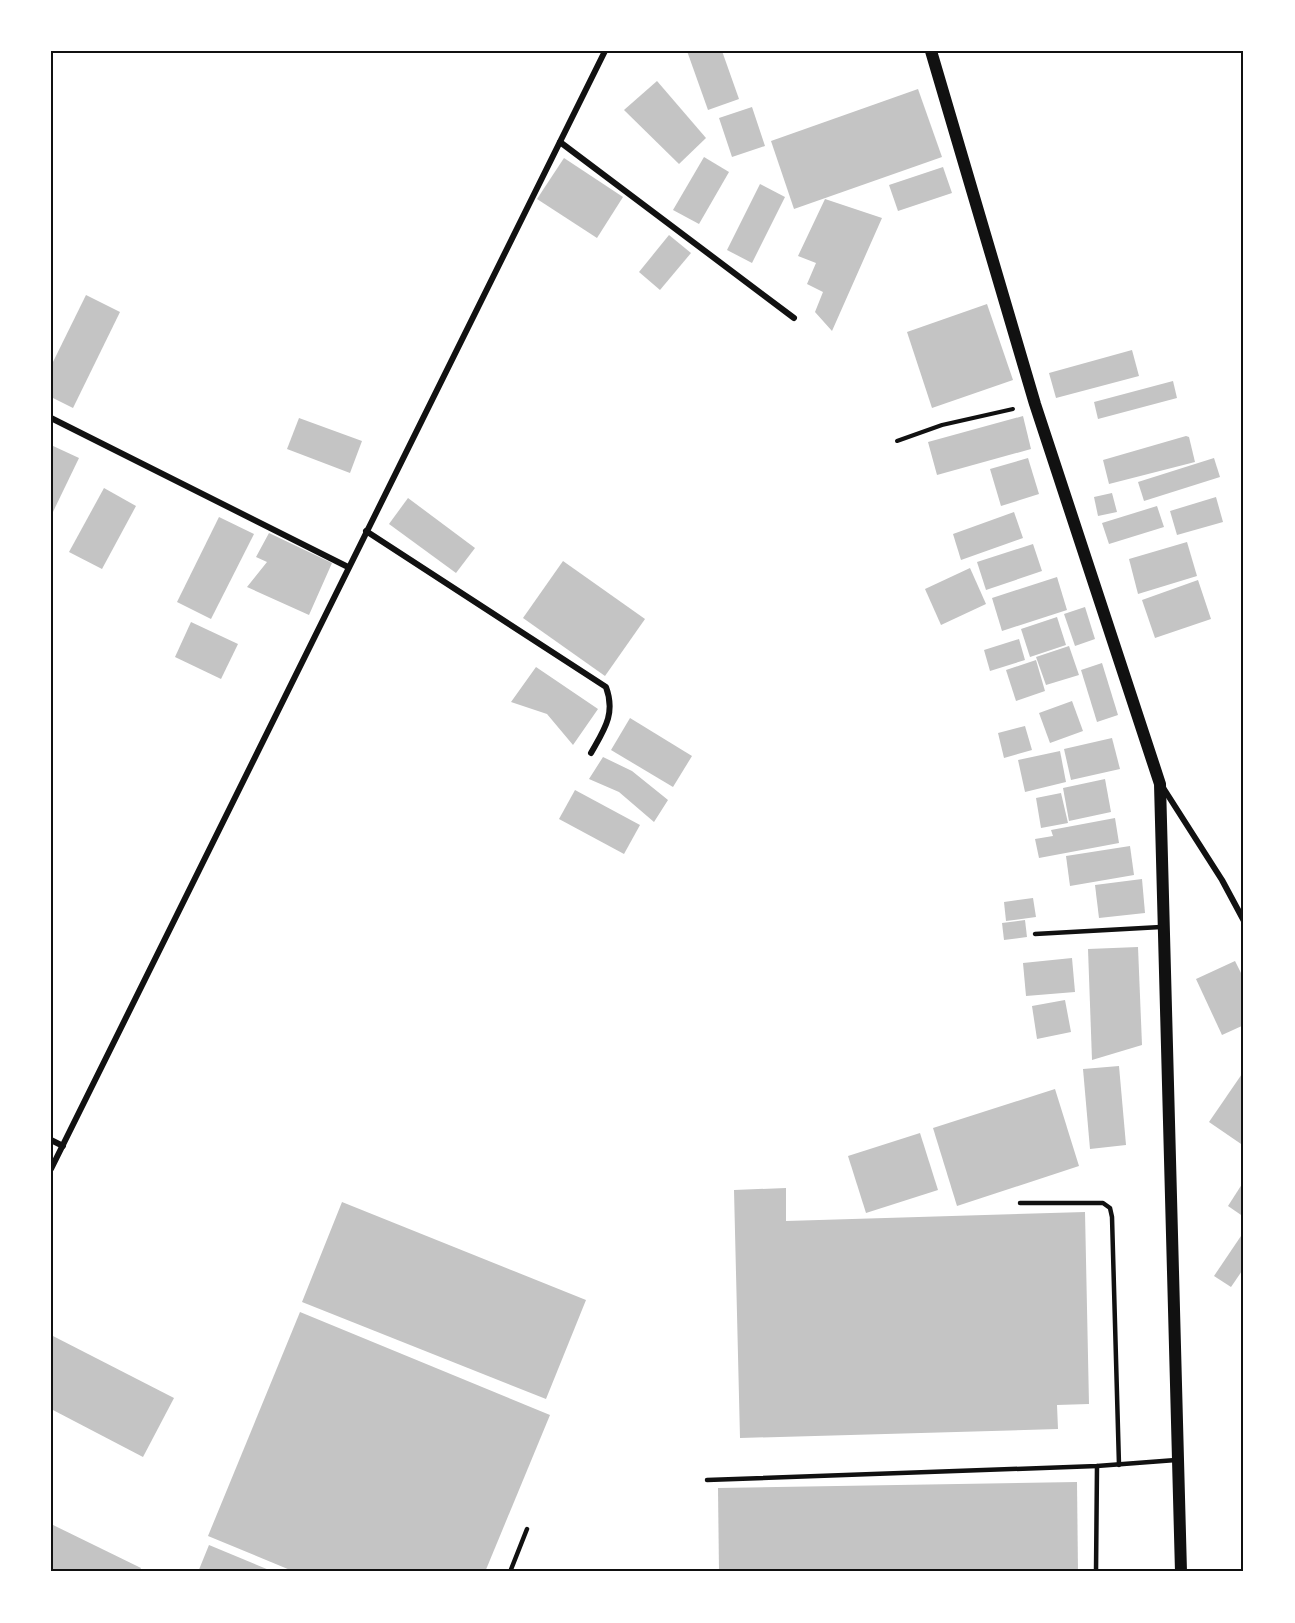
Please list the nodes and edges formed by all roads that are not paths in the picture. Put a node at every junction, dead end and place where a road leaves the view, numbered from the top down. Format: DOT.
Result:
graph roads {
  1 [pos="605,51"];
  2 [pos="932,51"];
  3 [pos="560,142"];
  4 [pos="794,318"];
  5 [pos="51,418"];
  6 [pos="366,531"];
  7 [pos="348,567"];
  8 [pos="591,753"];
  9 [pos="1161,784"];
  10 [pos="1244,921"];
  11 [pos="1166,927"];
  12 [pos="1035,934"];
  13 [pos="51,1140"];
  14 [pos="63,1146"];
  15 [pos="51,1169"];
  16 [pos="1020,1203"];
  17 [pos="1176,1460"];
  18 [pos="1119,1465"];
  19 [pos="1097,1466"];
  20 [pos="707,1480"];
  21 [pos="527,1529"];
  22 [pos="510,1572"];
  23 [pos="1096,1572"];
  24 [pos="1181,1572"];
  1 -- 3 [label="street"];
  2 -- 9 [label="main road"];
  3 -- 4 [label="street"];
  3 -- 6 [label="street"];
  5 -- 7 [label="street"];
  6 -- 7 [label="street"];
  6 -- 8 [label="street"];
  7 -- 14 [label="street"];
  9 -- 10 [label="street"];
  9 -- 11 [label="main road"];
  11 -- 12 [label="lane"];
  11 -- 17 [label="main road"];
  13 -- 14 [label="street"];
  14 -- 15 [label="street"];
  16 -- 18 [label="lane"];
  17 -- 18 [label="lane"];
  17 -- 24 [label="main road"];
  18 -- 19 [label="lane"];
  19 -- 20 [label="lane"];
  19 -- 23 [label="lane"];
  21 -- 22 [label="lane"];
}
